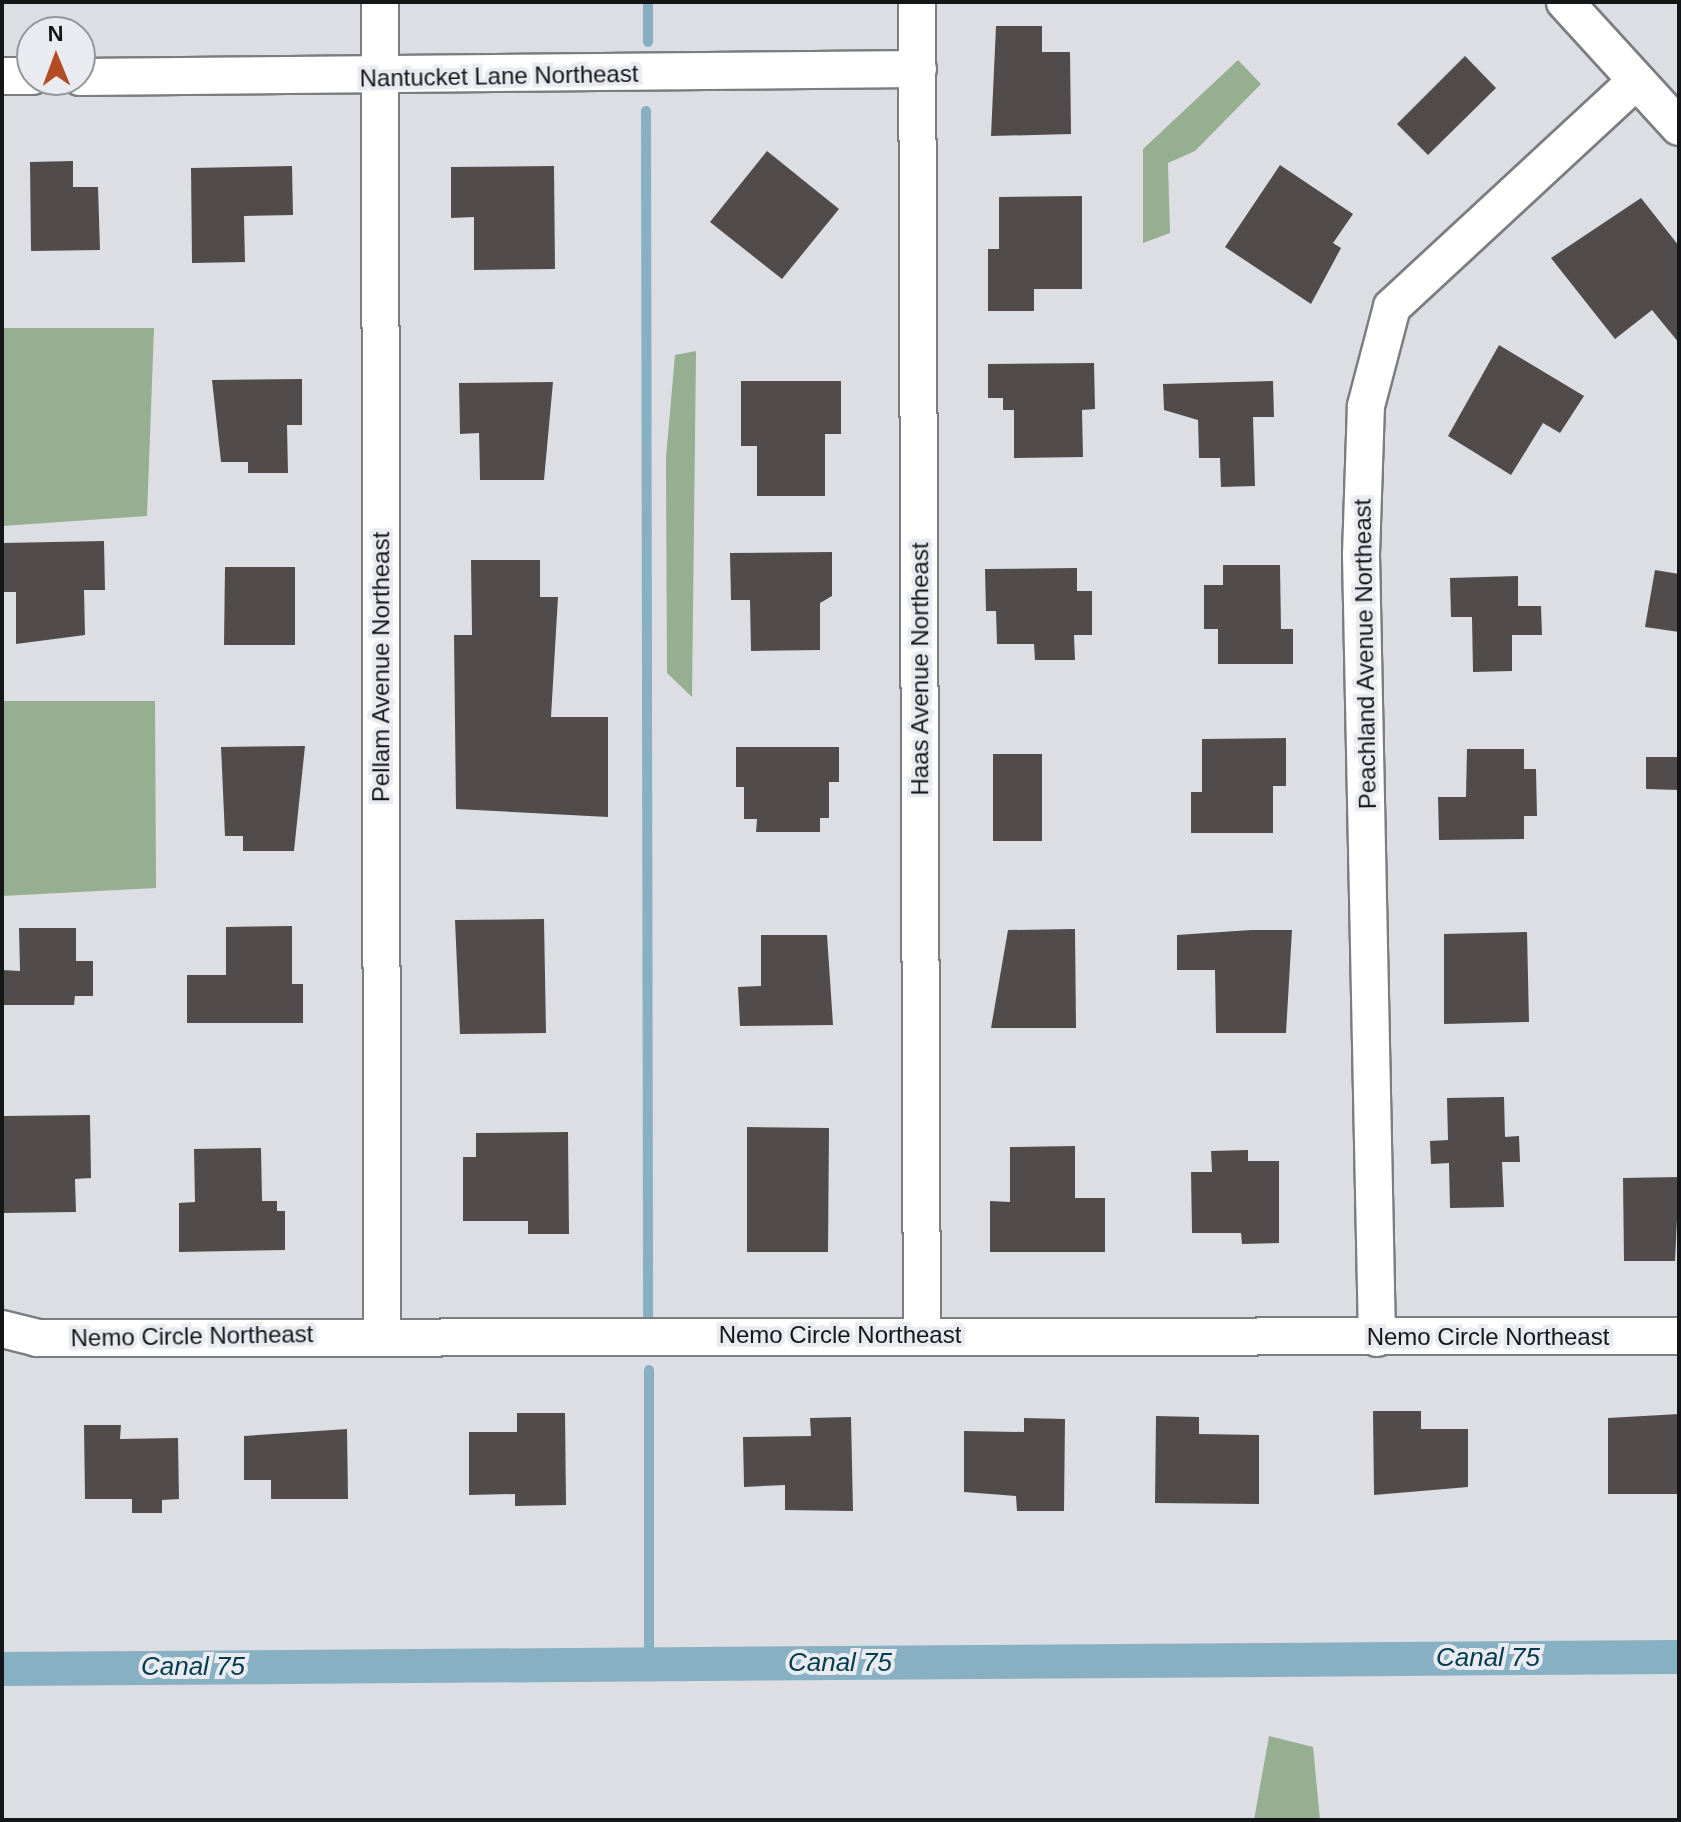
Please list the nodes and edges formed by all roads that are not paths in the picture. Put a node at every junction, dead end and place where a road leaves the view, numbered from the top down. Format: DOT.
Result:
graph roads {
  1 [pos="380,2"];
  2 [pos="917,2"];
  3 [pos="1565,2"];
  4 [pos="918,69"];
  5 [pos="96,77"];
  6 [pos="381,79"];
  7 [pos="1636,81"];
  8 [pos="1679,127"];
  9 [pos="2,1329"];
  10 [pos="382,1332"];
  11 [pos="922,1336"];
  12 [pos="1679,1336"];
  13 [pos="1377,1338"];
  1 -- 6 [label="street, Pellam Avenue Northeast"];
  2 -- 4 [label="street, Haas Avenue Northeast"];
  3 -- 7 [label="street"];
  4 -- 6 [label="street, Nantucket Lane Northeast"];
  4 -- 11 [label="street, Haas Avenue Northeast"];
  5 -- 6 [label="street, Nantucket Lane Northeast"];
  6 -- 10 [label="street, Pellam Avenue Northeast"];
  7 -- 8 [label="street"];
  7 -- 13 [label="street, Peachland Avenue Northeast"];
  9 -- 10 [label="street, Nemo Circle Northeast"];
  10 -- 11 [label="street, Nemo Circle Northeast"];
  11 -- 13 [label="street, Nemo Circle Northeast"];
  12 -- 13 [label="street, Nemo Circle Northeast"];
}
